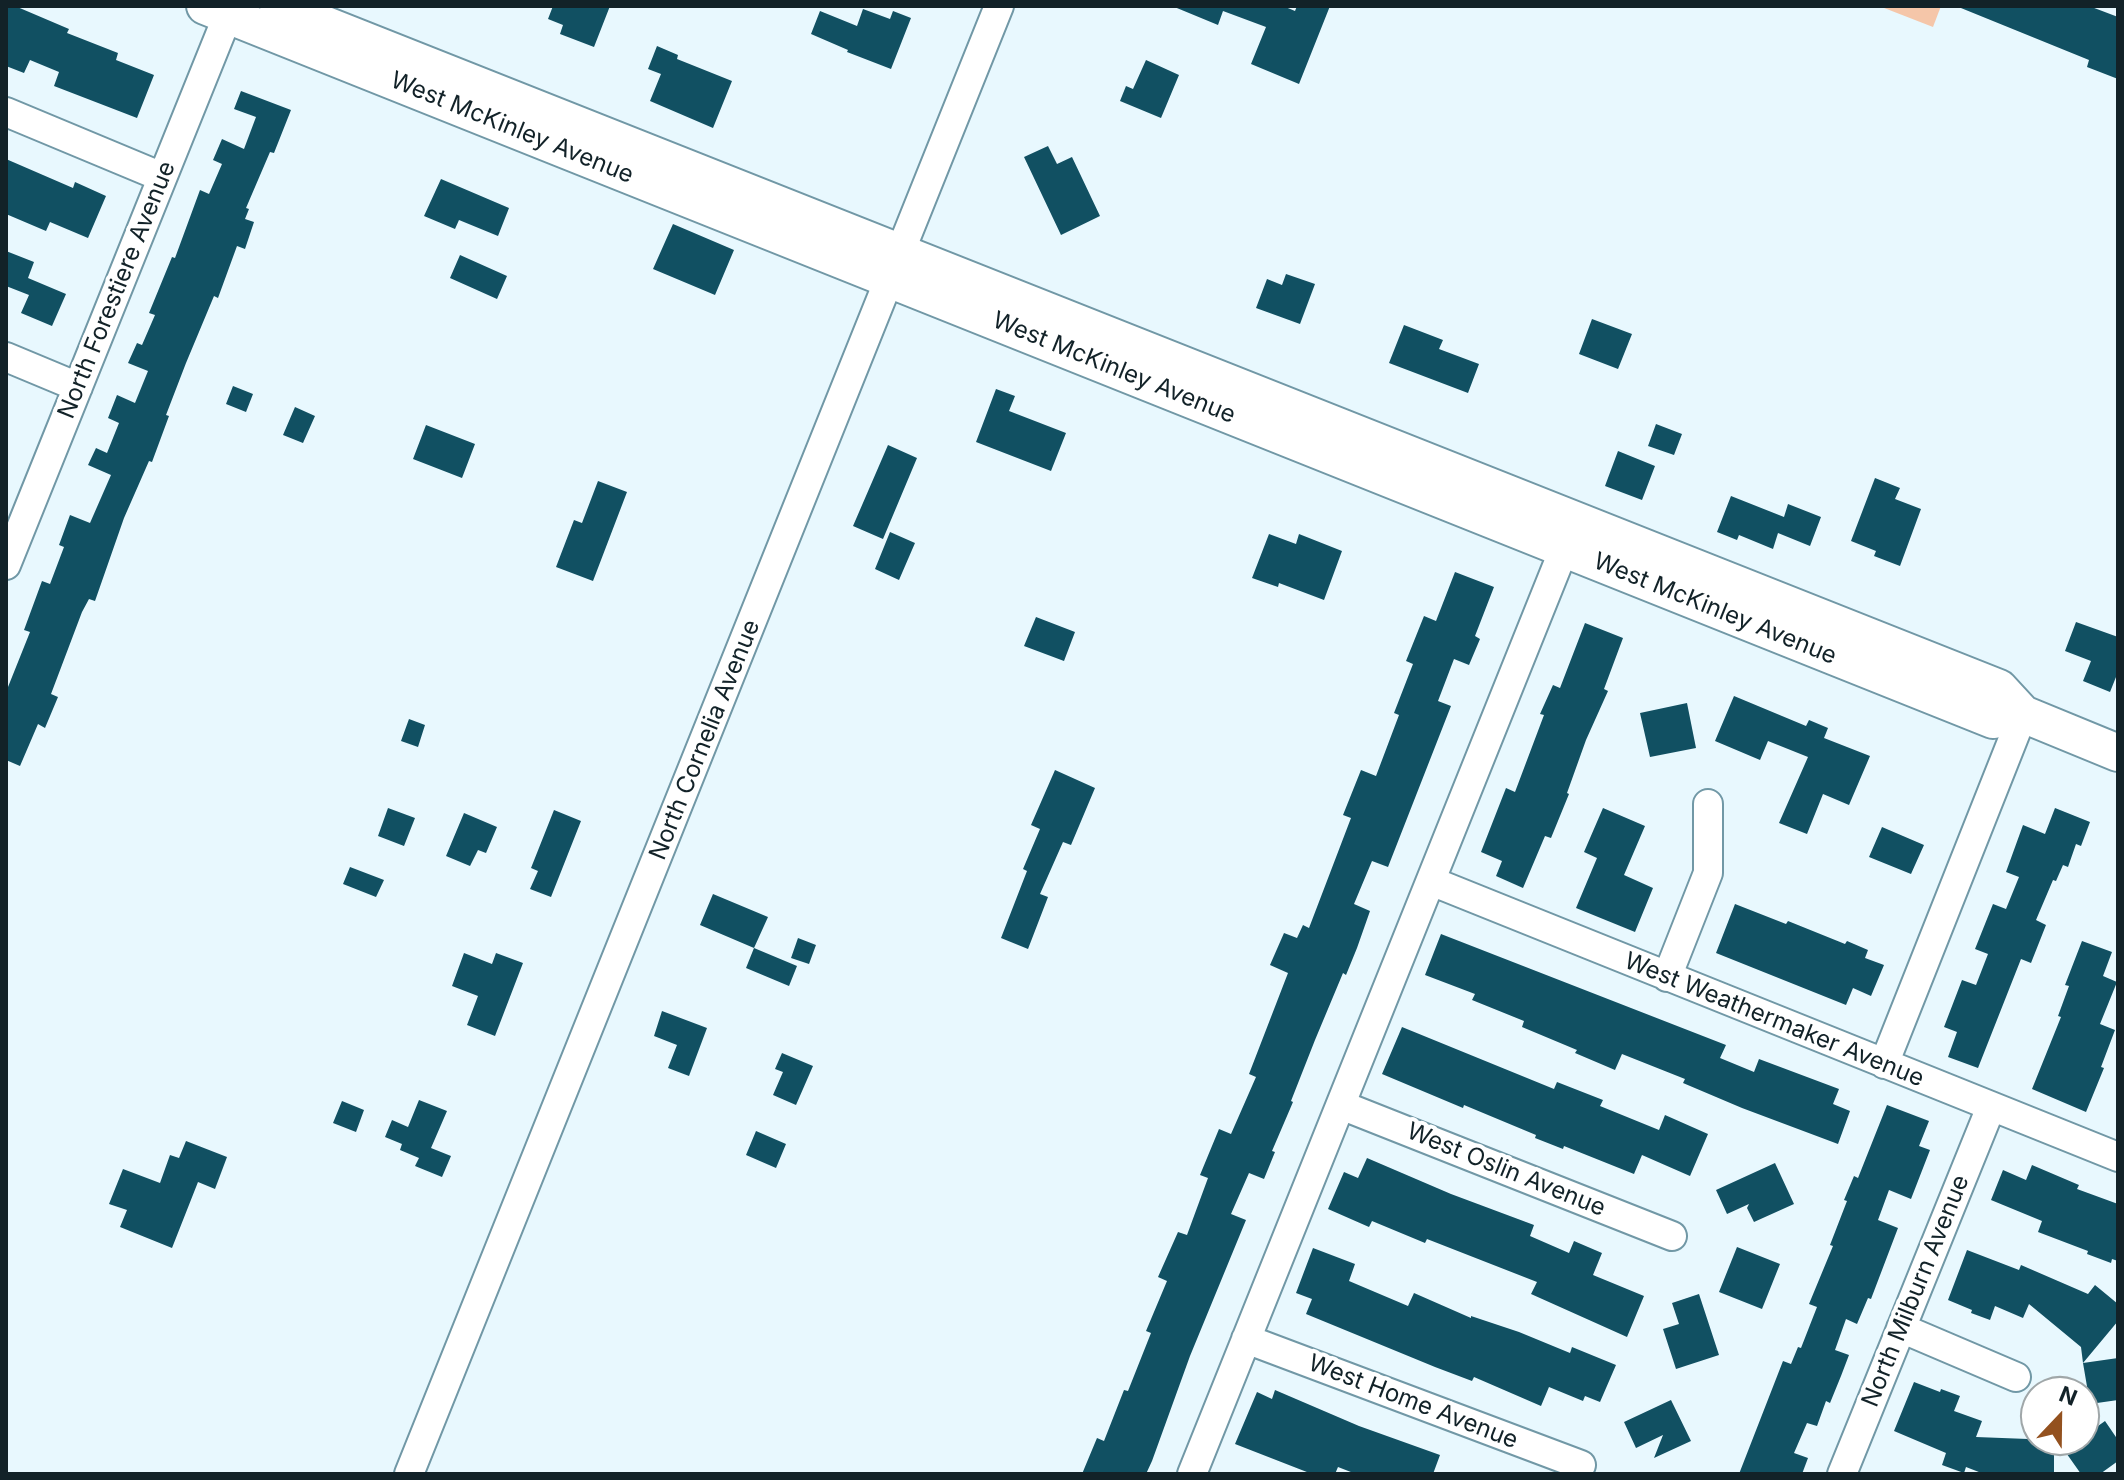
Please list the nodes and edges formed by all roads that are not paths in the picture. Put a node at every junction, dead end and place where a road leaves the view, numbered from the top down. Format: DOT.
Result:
graph roads {
  1 [pos="278,6"];
  2 [pos="999,6"];
  3 [pos="216,10"];
  4 [pos="6,112"];
  5 [pos="162,177"];
  6 [pos="894,266"];
  7 [pos="6,357"];
  8 [pos="78,387"];
  9 [pos="1564,549"];
  10 [pos="6,565"];
  11 [pos="2023,714"];
  12 [pos="2118,753"];
  13 [pos="1708,804"];
  14 [pos="1431,881"];
  15 [pos="1667,977"];
  16 [pos="1884,1064"];
  17 [pos="1341,1105"];
  18 [pos="1991,1107"];
  19 [pos="2116,1149"];
  20 [pos="1672,1236"];
  21 [pos="1901,1328"];
  22 [pos="1246,1339"];
  23 [pos="2016,1377"];
  24 [pos="1581,1465"];
  25 [pos="409,1474"];
  26 [pos="1192,1474"];
  27 [pos="1842,1474"];
  1 -- 6 [label="main road, West McKinley Avenue"];
  2 -- 6 [label="street, North Cornelia Avenue"];
  3 -- 5 [label="street, North Forestiere Avenue"];
  3 -- 6 [label="main road, West McKinley Avenue"];
  4 -- 5 [label="street"];
  5 -- 8 [label="street, North Forestiere Avenue"];
  6 -- 9 [label="main road, West McKinley Avenue"];
  6 -- 11 [label="main road, West McKinley Avenue"];
  6 -- 25 [label="street, North Cornelia Avenue"];
  7 -- 8 [label="street"];
  8 -- 10 [label="street, North Forestiere Avenue"];
  9 -- 11 [label="main road, West McKinley Avenue"];
  9 -- 14 [label="street"];
  11 -- 12 [label="main road, West McKinley Avenue"];
  11 -- 16 [label="street"];
  13 -- 15 [label="street"];
  14 -- 15 [label="street, West Weathermaker Avenue"];
  14 -- 17 [label="street"];
  15 -- 16 [label="street, West Weathermaker Avenue"];
  16 -- 18 [label="street, West Weathermaker Avenue"];
  17 -- 20 [label="street, West Oslin Avenue"];
  17 -- 22 [label="street"];
  18 -- 19 [label="street, West Weathermaker Avenue"];
  18 -- 21 [label="street, North Milburn Avenue"];
  21 -- 23 [label="street"];
  21 -- 27 [label="street, North Milburn Avenue"];
  22 -- 24 [label="street, West Home Avenue"];
  22 -- 26 [label="street"];
}
